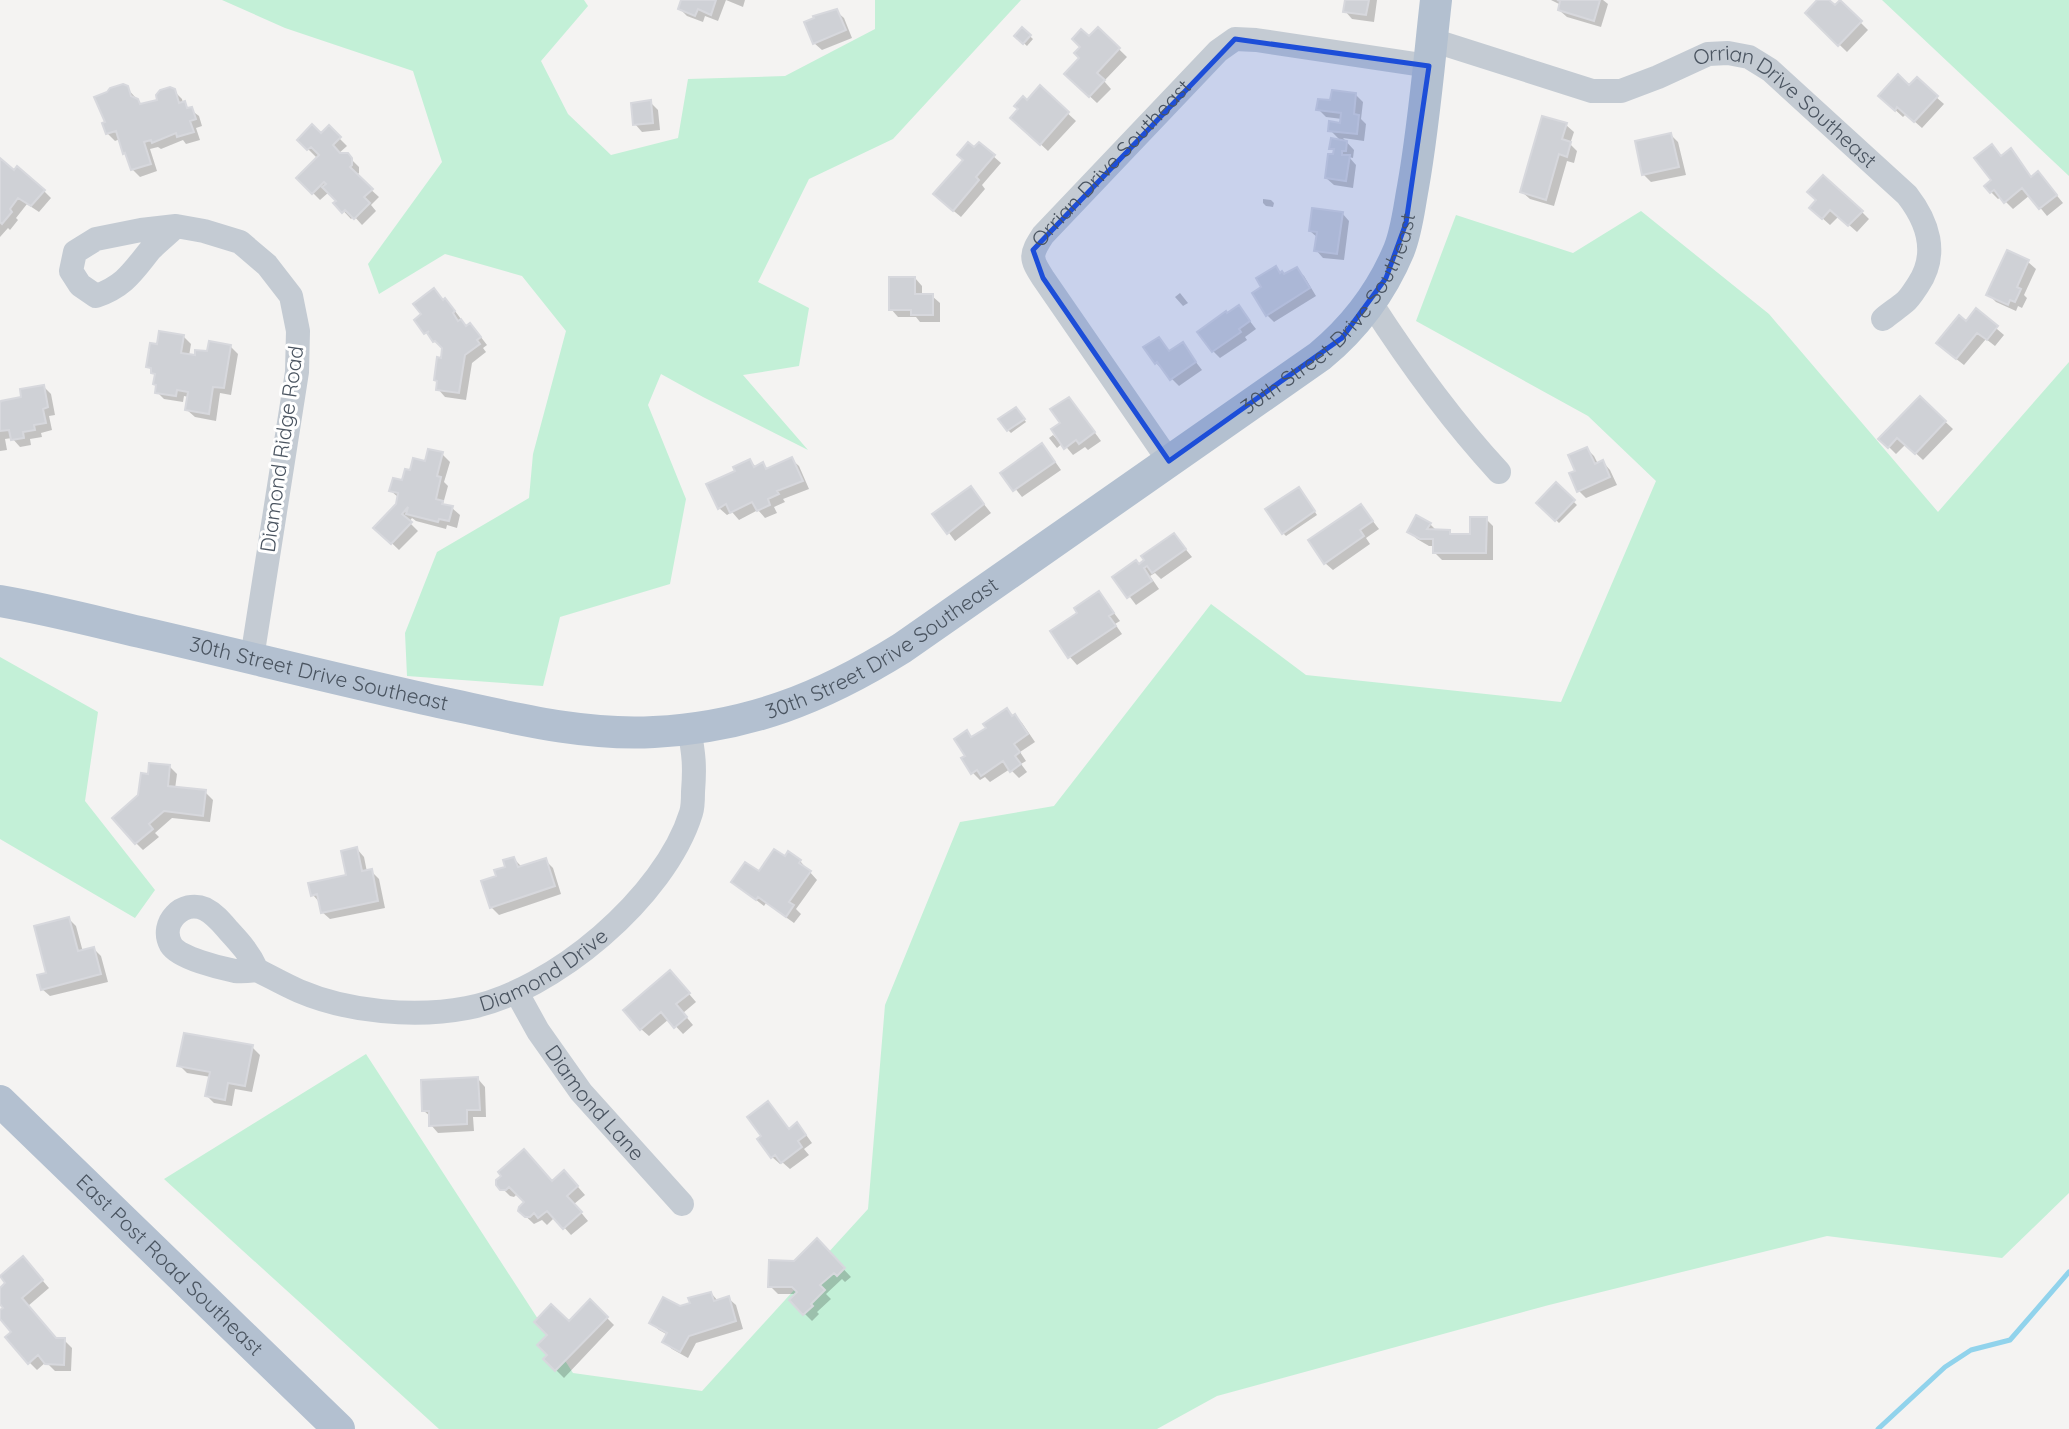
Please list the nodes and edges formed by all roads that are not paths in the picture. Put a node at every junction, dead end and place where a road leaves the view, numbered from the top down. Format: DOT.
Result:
graph roads {
  1 [pos="1436,0"];
  2 [pos="1430,53"];
  3 [pos="176,226"];
  4 [pos="1371,303"];
  5 [pos="1883,319"];
  6 [pos="1169,461"];
  7 [pos="1499,472"];
  8 [pos="0,601"];
  9 [pos="252,658"];
  10 [pos="689,729"];
  11 [pos="257,970"];
  12 [pos="517,993"];
  13 [pos="0,1101"];
  14 [pos="682,1204"];
  15 [pos="338,1429"];
  1 -- 2 [label="main road, 30th Street Drive Southeast"];
  2 -- 4 [label="main road, 30th Street Drive Southeast"];
  2 -- 5 [label="street, Orrian Drive Southeast"];
  2 -- 6 [label="street, Orrian Drive Southeast"];
  3 -- 9 [label="street, Diamond Ridge Road"];
  4 -- 6 [label="main road, 30th Street Drive Southeast"];
  4 -- 7 [label="street"];
  6 -- 10 [label="main road, 30th Street Drive Southeast"];
  8 -- 9 [label="main road, 30th Street Drive Southeast"];
  9 -- 10 [label="main road, 30th Street Drive Southeast"];
  10 -- 12 [label="street, Diamond Drive"];
  11 -- 12 [label="street, Diamond Drive"];
  12 -- 14 [label="street, Diamond Lane"];
  13 -- 15 [label="main road, East Post Road Southeast"];
}
